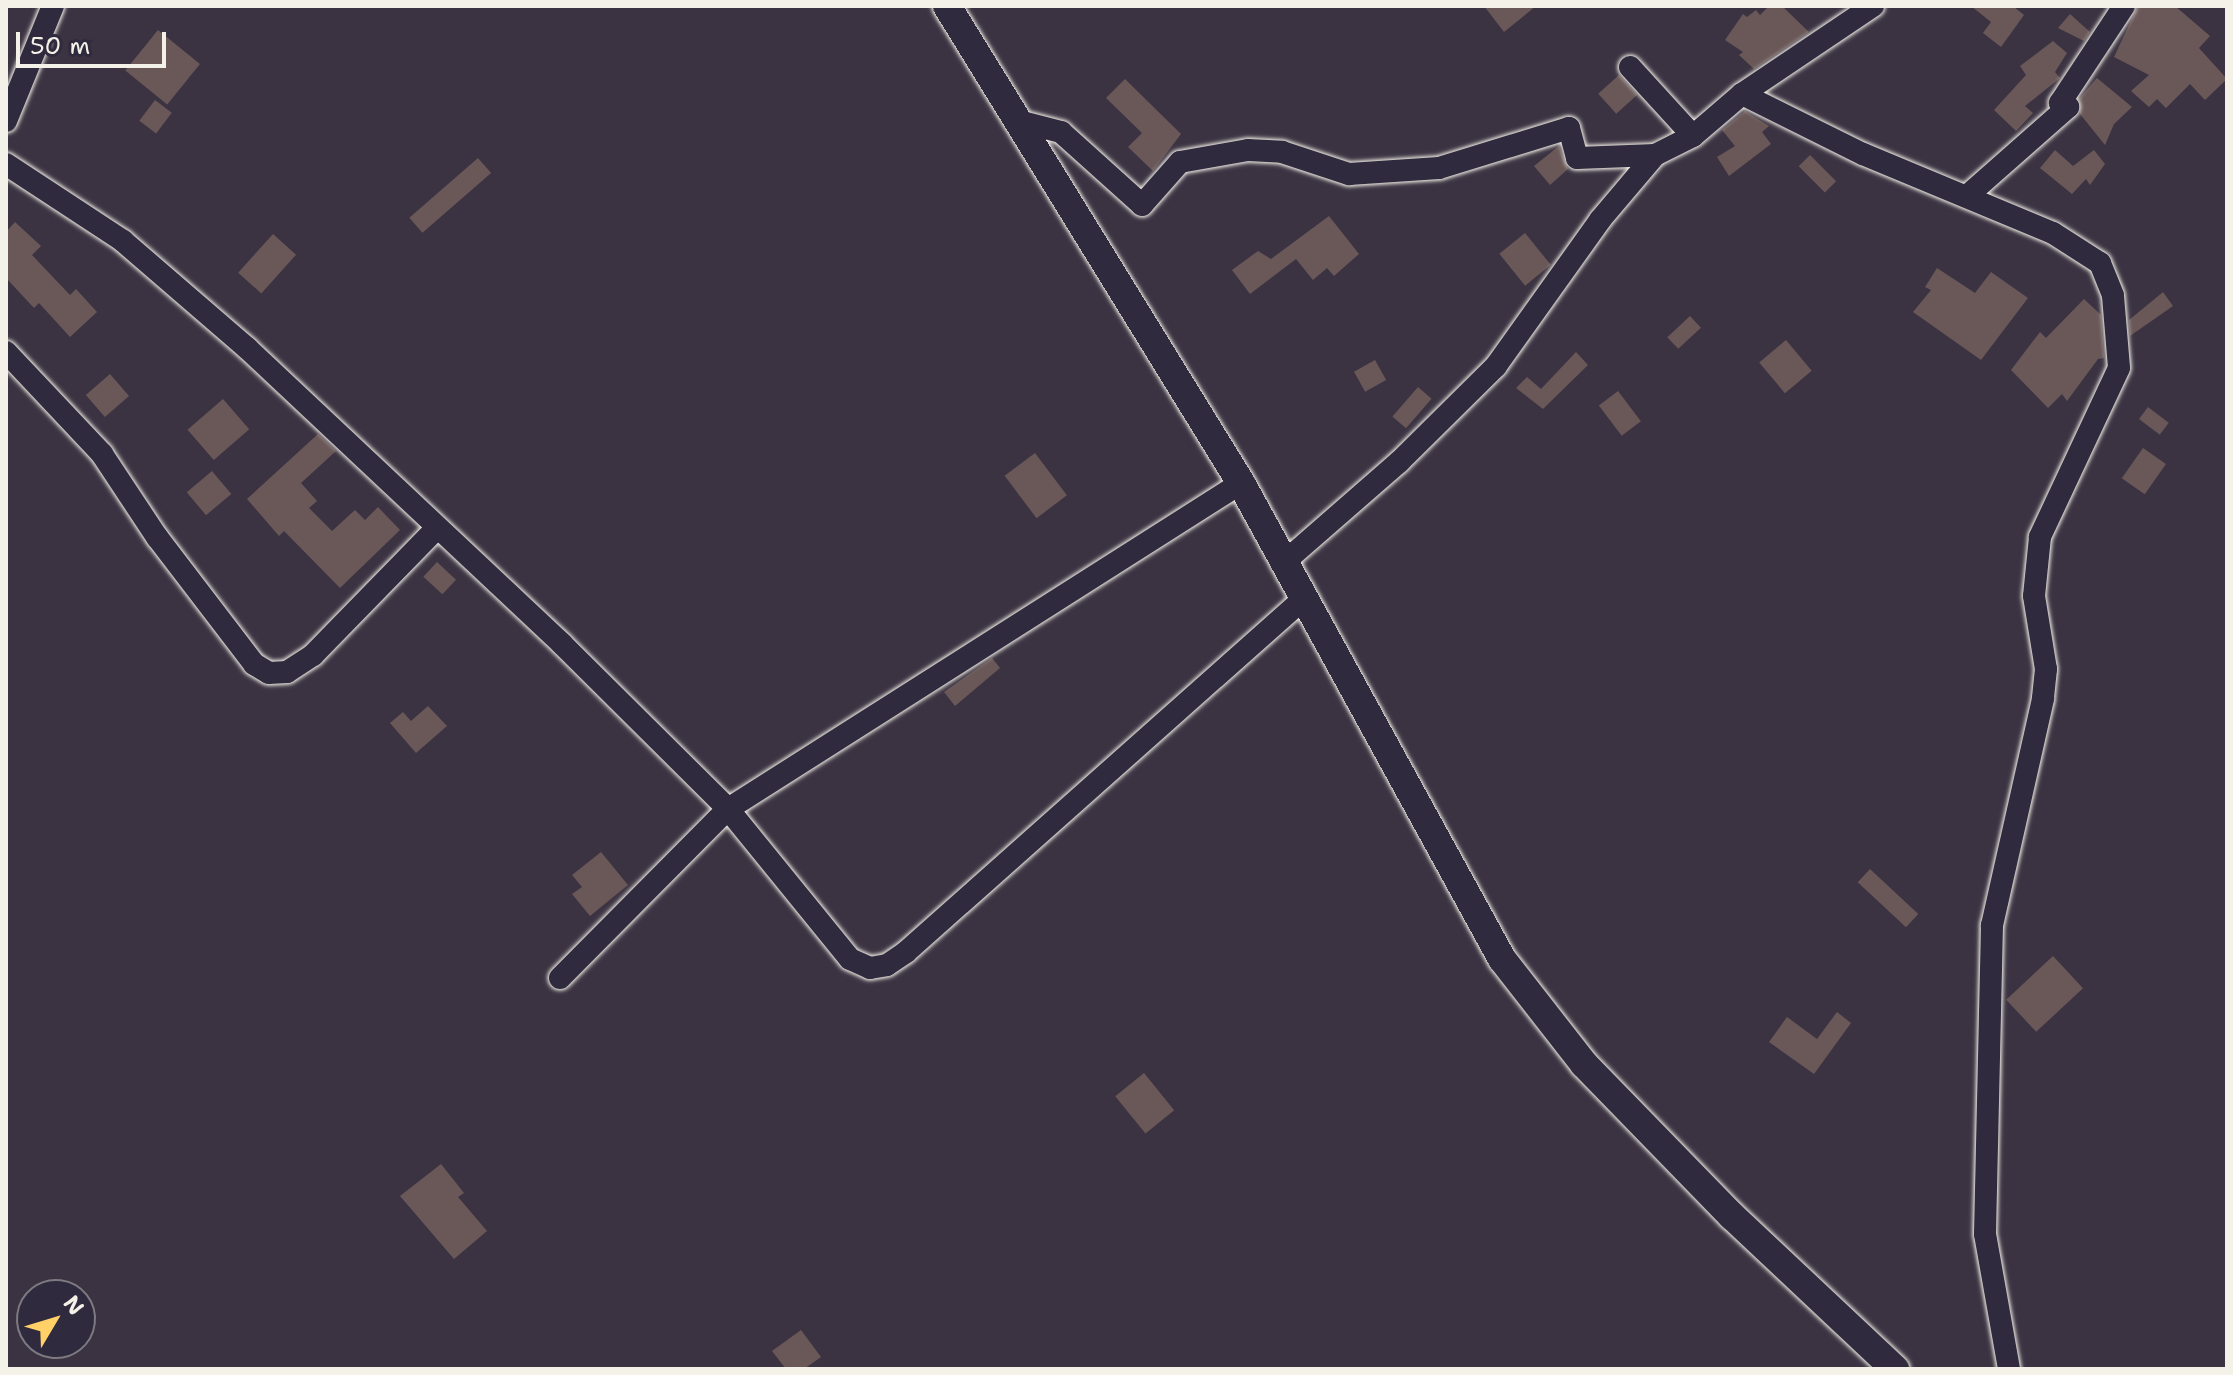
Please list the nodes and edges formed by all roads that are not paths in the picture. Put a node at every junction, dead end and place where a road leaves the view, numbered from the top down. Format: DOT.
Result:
graph roads {
  1 [pos="53,6"];
  2 [pos="947,6"];
  3 [pos="2124,6"];
  4 [pos="1865,8"];
  5 [pos="1630,67"];
  6 [pos="1742,94"];
  7 [pos="1014,120"];
  8 [pos="6,121"];
  9 [pos="1693,136"];
  10 [pos="1655,155"];
  11 [pos="6,164"];
  12 [pos="1967,196"];
  13 [pos="6,352"];
  14 [pos="1241,483"];
  15 [pos="436,529"];
  16 [pos="1282,564"];
  17 [pos="1302,600"];
  18 [pos="728,809"];
  19 [pos="560,978"];
  20 [pos="1895,1369"];
  21 [pos="2009,1369"];
  1 -- 8 [label="street"];
  2 -- 7 [label="street"];
  3 -- 12 [label="street"];
  4 -- 6 [label="street"];
  5 -- 9 [label="street"];
  6 -- 9 [label="street"];
  6 -- 12 [label="street"];
  7 -- 10 [label="street"];
  7 -- 14 [label="street"];
  9 -- 10 [label="street"];
  10 -- 16 [label="street"];
  11 -- 15 [label="street"];
  12 -- 21 [label="street"];
  13 -- 15 [label="street"];
  14 -- 16 [label="street"];
  14 -- 18 [label="street"];
  15 -- 18 [label="street"];
  16 -- 17 [label="street"];
  17 -- 18 [label="street"];
  17 -- 20 [label="street"];
  18 -- 19 [label="street"];
}
